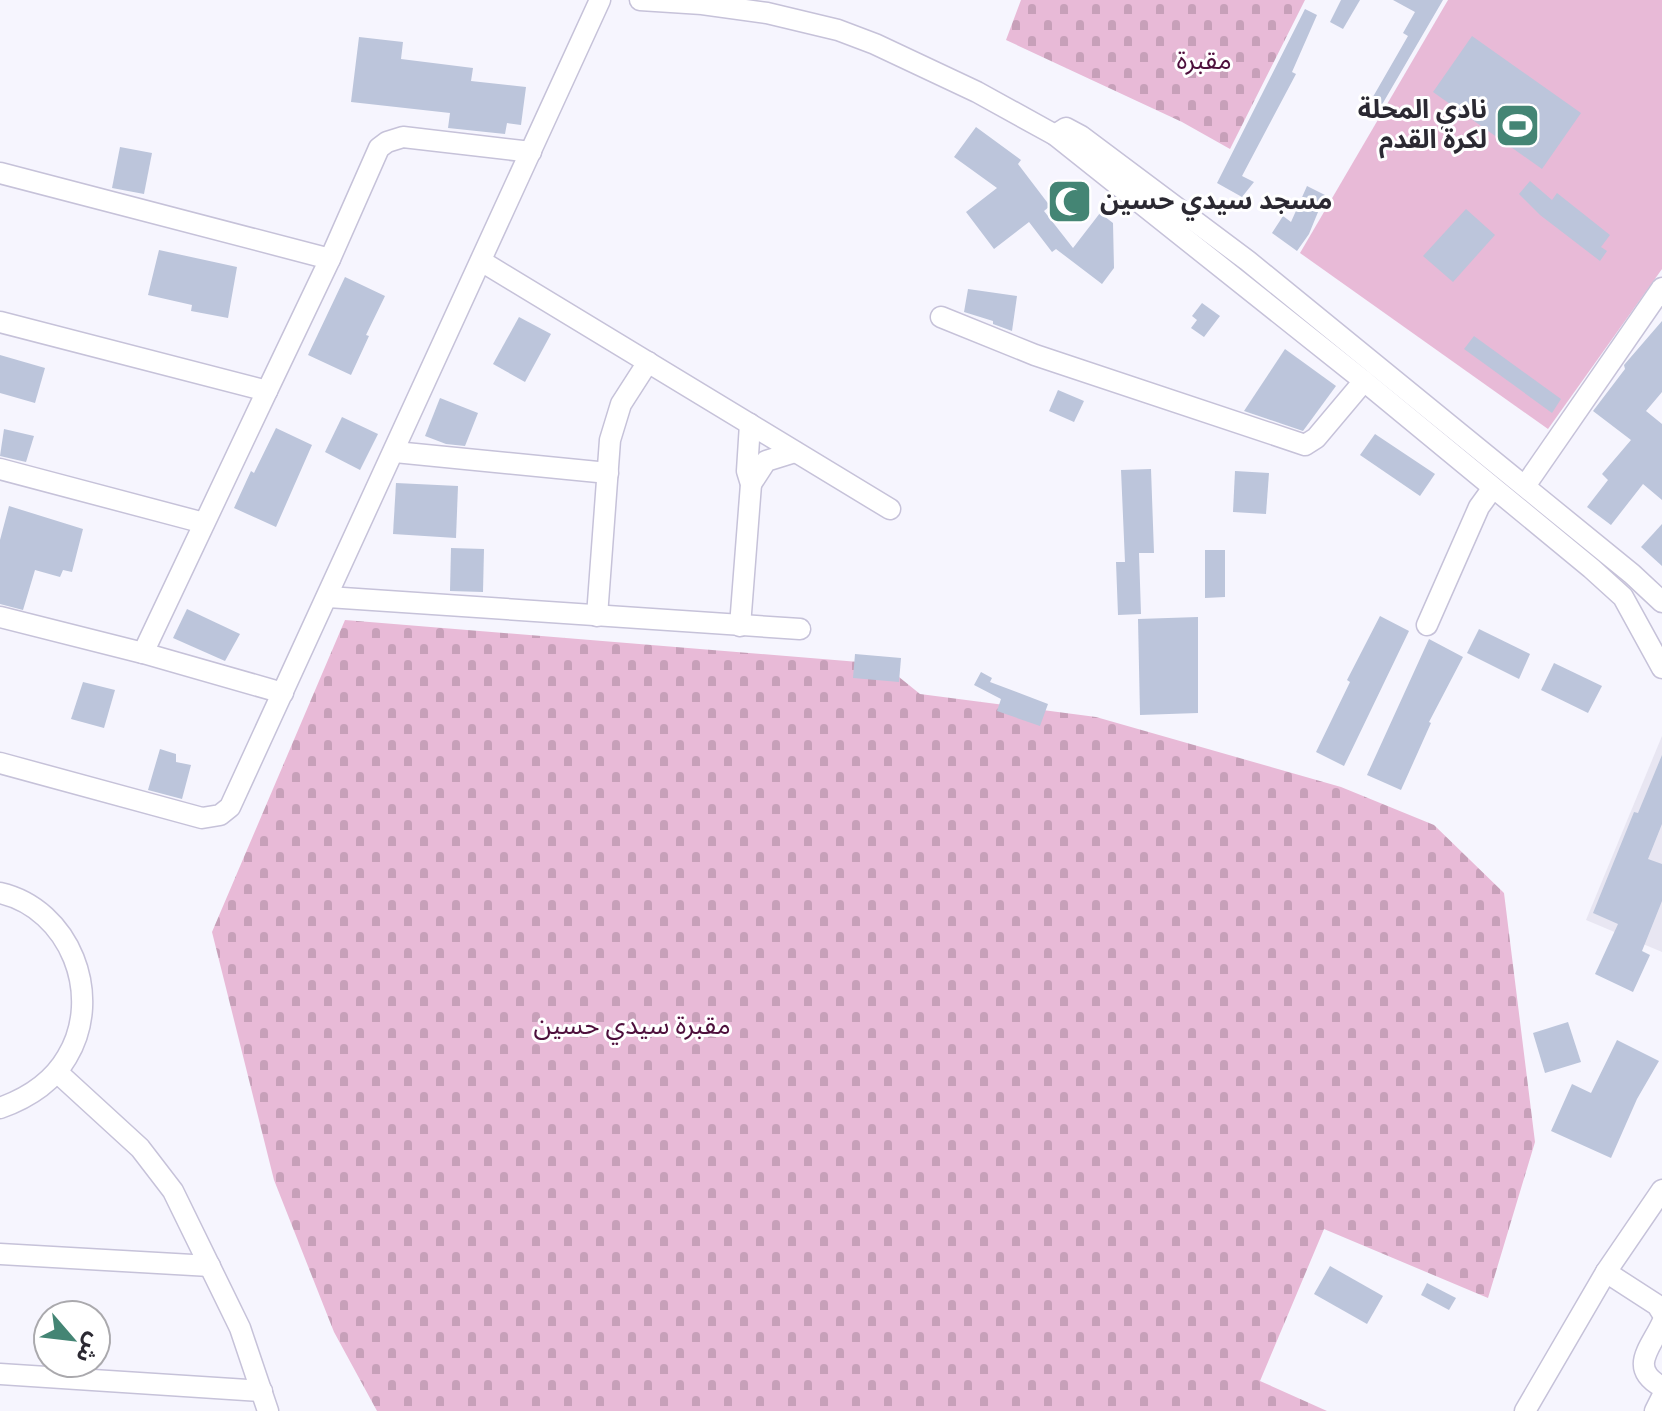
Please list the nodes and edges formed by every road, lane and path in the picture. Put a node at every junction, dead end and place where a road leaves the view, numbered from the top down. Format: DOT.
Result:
graph roads {
  1 [pos="600,0"];
  2 [pos="640,0"];
  3 [pos="684,1"];
  4 [pos="1055,135"];
  5 [pos="531,152"];
  6 [pos="0,173"];
  7 [pos="330,259"];
  8 [pos="481,261"];
  9 [pos="1659,299"];
  10 [pos="941,317"];
  11 [pos="0,322"];
  12 [pos="648,362"];
  13 [pos="1364,381"];
  14 [pos="267,391"];
  15 [pos="750,424"];
  16 [pos="395,452"];
  17 [pos="795,452"];
  18 [pos="0,469"];
  19 [pos="608,473"];
  20 [pos="751,484"];
  21 [pos="1525,486"];
  22 [pos="1492,489"];
  23 [pos="890,509"];
  24 [pos="204,523"];
  25 [pos="1632,574"];
  26 [pos="328,597"];
  27 [pos="1623,597"];
  28 [pos="1662,602"];
  29 [pos="597,616"];
  30 [pos="0,617"];
  31 [pos="1427,625"];
  32 [pos="740,626"];
  33 [pos="800,629"];
  34 [pos="143,653"];
  35 [pos="1662,668"];
  36 [pos="283,693"];
  37 [pos="0,763"];
  38 [pos="0,893"];
  39 [pos="57,1072"];
  40 [pos="0,1108"];
  41 [pos="1662,1190"];
  42 [pos="0,1254"];
  43 [pos="210,1266"];
  44 [pos="1606,1272"];
  45 [pos="1662,1313"];
  46 [pos="1662,1323"];
  47 [pos="0,1374"];
  48 [pos="1662,1387"];
  49 [pos="1662,1397"];
  50 [pos="265,1401"];
  51 [pos="1525,1411"];
  52 [pos="1655,1411"];
  1 -- 5 [label="street"];
  2 -- 3 [label="street"];
  3 -- 4 [label="street"];
  4 -- 13 [label="street"];
  4 -- 21 [label="street"];
  5 -- 7 [label="street"];
  5 -- 8 [label="street"];
  6 -- 7 [label="street"];
  7 -- 14 [label="street"];
  8 -- 12 [label="street"];
  8 -- 16 [label="street"];
  9 -- 21 [label="street"];
  10 -- 13 [label="street"];
  11 -- 14 [label="street"];
  12 -- 15 [label="street"];
  12 -- 19 [label="street"];
  13 -- 22 [label="street"];
  14 -- 24 [label="street"];
  15 -- 17 [label="street"];
  15 -- 20 [label="street"];
  16 -- 19 [label="street"];
  16 -- 26 [label="street"];
  17 -- 20 [label="street"];
  17 -- 23 [label="street"];
  18 -- 24 [label="street"];
  19 -- 29 [label="street"];
  20 -- 32 [label="street"];
  21 -- 25 [label="street"];
  22 -- 27 [label="street"];
  22 -- 31 [label="street"];
  24 -- 34 [label="street"];
  25 -- 27 [label="street"];
  25 -- 28 [label="street"];
  26 -- 29 [label="street"];
  26 -- 36 [label="street"];
  27 -- 35 [label="street"];
  29 -- 32 [label="street"];
  30 -- 34 [label="street"];
  32 -- 33 [label="street"];
  34 -- 36 [label="street"];
  36 -- 37 [label="street"];
  38 -- 39 [label="street"];
  39 -- 40 [label="street"];
  39 -- 43 [label="street"];
  41 -- 44 [label="street"];
  42 -- 43 [label="street"];
  43 -- 50 [label="street"];
  44 -- 45 [label="street"];
  44 -- 51 [label="street"];
  46 -- 48 [label="street"];
  47 -- 50 [label="street"];
  49 -- 52 [label="street"];
}
